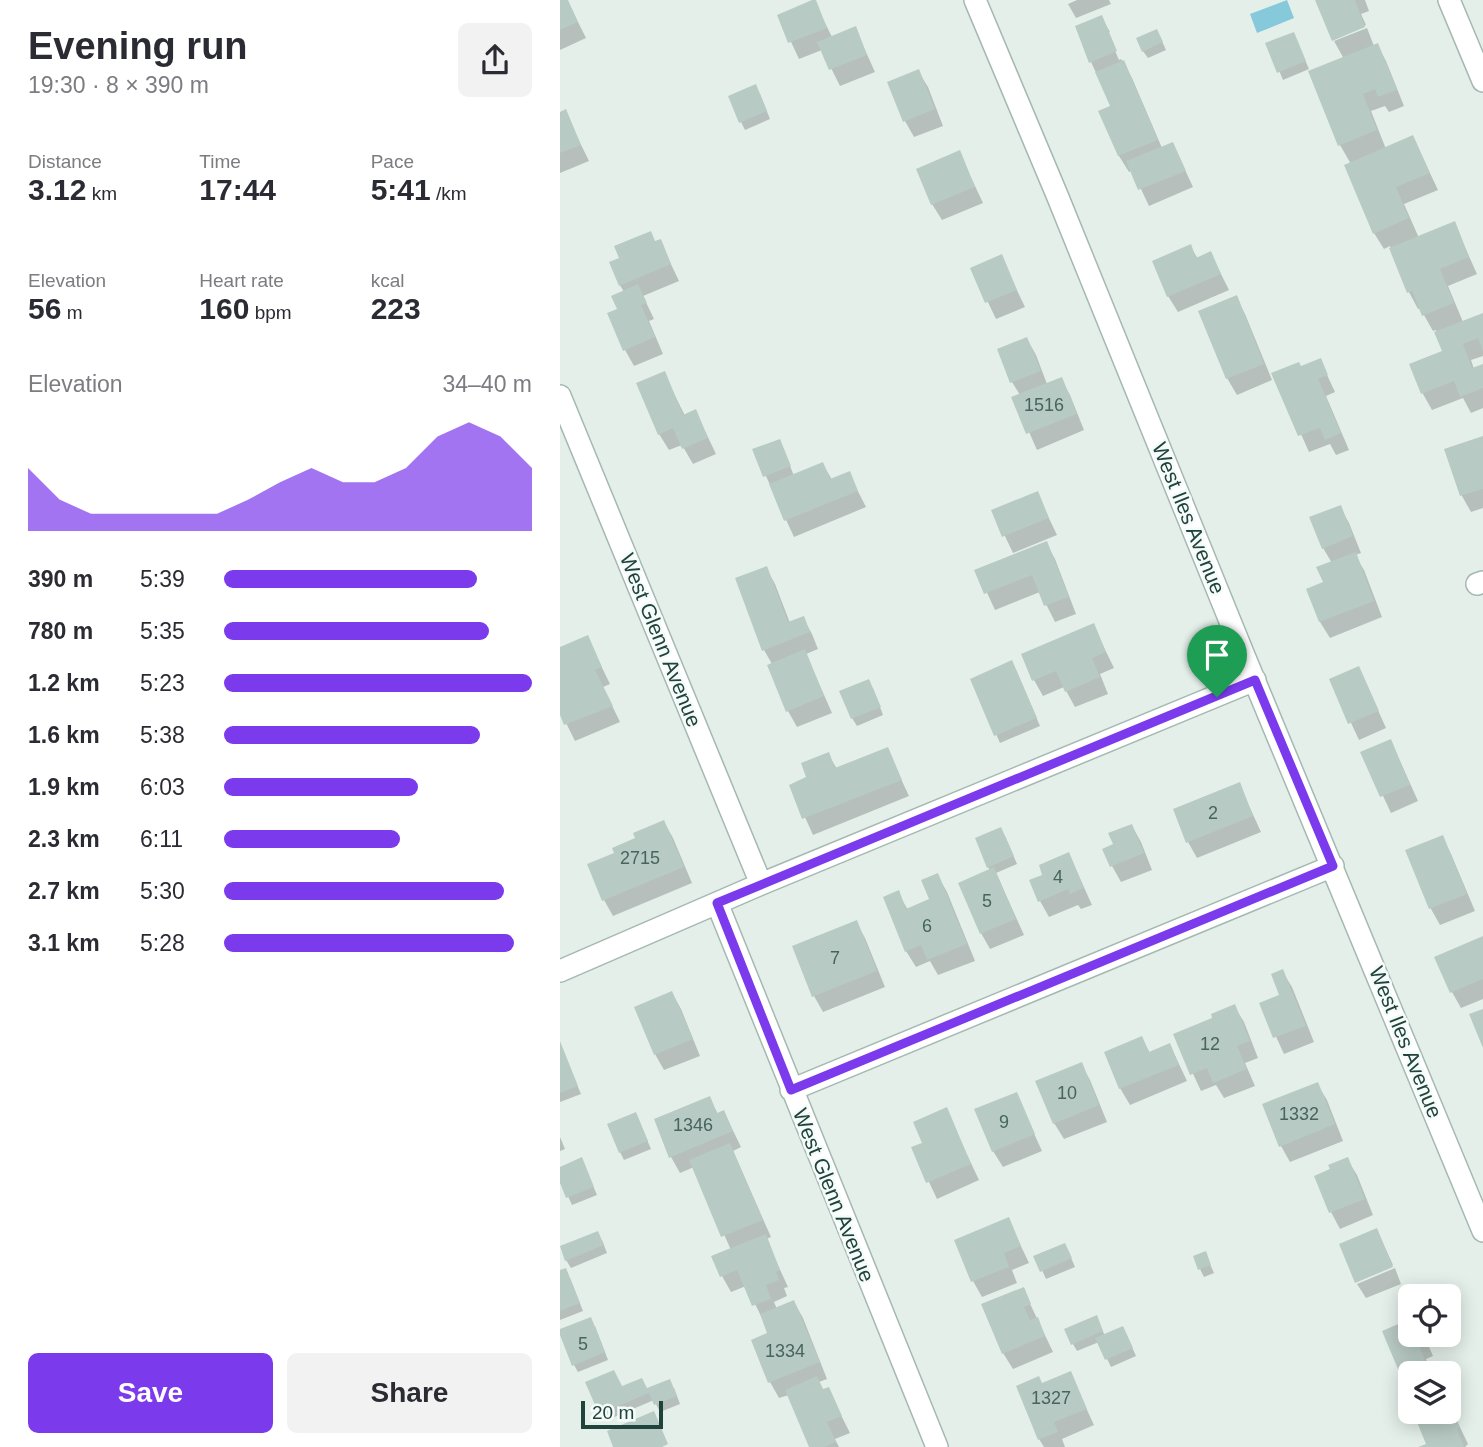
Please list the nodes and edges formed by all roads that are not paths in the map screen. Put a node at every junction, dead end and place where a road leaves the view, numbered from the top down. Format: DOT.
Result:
graph roads {
  1 [pos="975,0"];
  2 [pos="1449,0"];
  3 [pos="1483,81"];
  4 [pos="560,396"];
  5 [pos="1255,680"];
  6 [pos="1333,866"];
  7 [pos="761,884"];
  8 [pos="717,903"];
  9 [pos="560,971"];
  10 [pos="791,1090"];
  11 [pos="1483,1231"];
  12 [pos="937,1447"];
  1 -- 5 [label="street, West Iles Avenue"];
  2 -- 3 [label="street"];
  4 -- 7 [label="street, West Glenn Avenue"];
  5 -- 6 [label="street, West Iles Avenue"];
  5 -- 7 [label="street"];
  6 -- 10 [label="street"];
  6 -- 11 [label="street, West Iles Avenue"];
  7 -- 8 [label="street"];
  8 -- 9 [label="street"];
  8 -- 10 [label="street, West Glenn Avenue"];
  10 -- 12 [label="street, West Glenn Avenue"];
}
